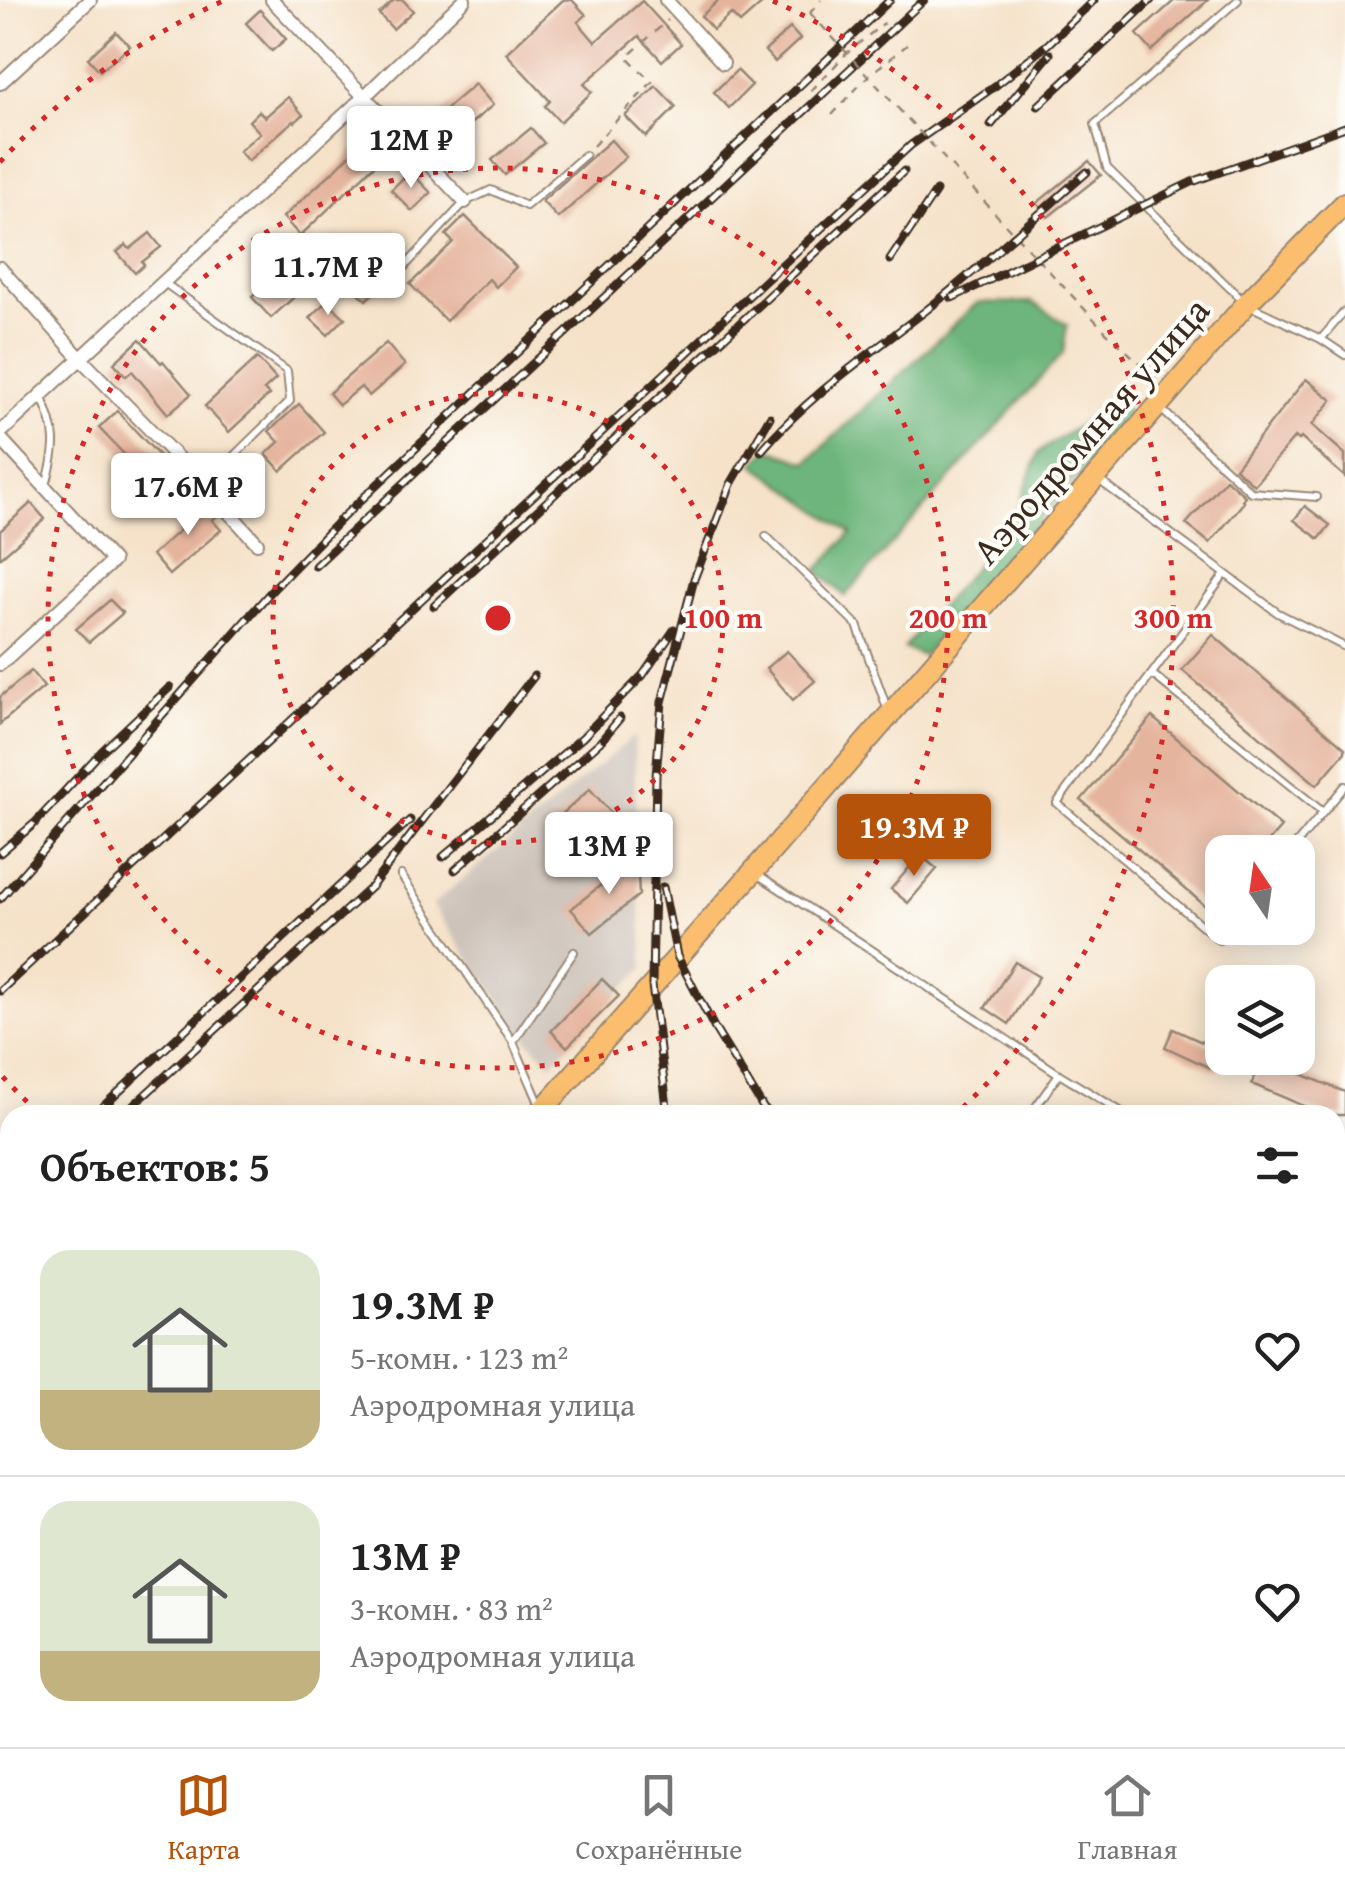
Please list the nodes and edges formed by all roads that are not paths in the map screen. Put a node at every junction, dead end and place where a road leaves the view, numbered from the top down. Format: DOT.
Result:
graph roads {
  1 [pos="90,0"];
  2 [pos="272,0"];
  3 [pos="464,0"];
  4 [pos="666,0"];
  5 [pos="1238,0"];
  6 [pos="723,63"];
  7 [pos="0,82"];
  8 [pos="364,97"];
  9 [pos="585,154"];
  10 [pos="465,202"];
  11 [pos="1345,203"];
  12 [pos="0,268"];
  13 [pos="396,276"];
  14 [pos="163,282"];
  15 [pos="1246,304"];
  16 [pos="1345,311"];
  17 [pos="1320,339"];
  18 [pos="1345,355"];
  19 [pos="80,358"];
  20 [pos="40,395"];
  21 [pos="1164,399"];
  22 [pos="0,436"];
  23 [pos="1095,478"];
  24 [pos="204,485"];
  25 [pos="45,486"];
  26 [pos="1317,497"];
  27 [pos="766,536"];
  28 [pos="257,543"];
  29 [pos="1225,574"];
  30 [pos="1345,648"];
  31 [pos="0,664"];
  32 [pos="1152,674"];
  33 [pos="889,714"];
  34 [pos="1345,786"];
  35 [pos="1323,812"];
  36 [pos="1304,835"];
  37 [pos="754,872"];
  38 [pos="401,875"];
  39 [pos="1205,928"];
  40 [pos="574,952"];
  41 [pos="513,1042"];
  42 [pos="1059,1074"];
  43 [pos="537,1105"];
  44 [pos="547,1105"];
  45 [pos="1037,1105"];
  46 [pos="1110,1105"];
  1 -- 7 [label="street"];
  2 -- 8 [label="street"];
  3 -- 8 [label="street"];
  4 -- 6 [label="street"];
  5 -- 15 [label="lane"];
  8 -- 10 [label="street"];
  8 -- 14 [label="street"];
  9 -- 10 [label="lane"];
  10 -- 13 [label="lane"];
  11 -- 15 [label="main road, Аэродромная улица"];
  12 -- 19 [label="street"];
  14 -- 19 [label="street"];
  14 -- 24 [label="lane"];
  15 -- 17 [label="lane"];
  15 -- 21 [label="main road, Аэродромная улица"];
  16 -- 17 [label="lane"];
  17 -- 18 [label="lane"];
  19 -- 20 [label="street"];
  19 -- 24 [label="street"];
  20 -- 22 [label="street"];
  20 -- 25 [label="lane"];
  21 -- 23 [label="main road, Аэродромная улица"];
  21 -- 26 [label="lane"];
  22 -- 25 [label="street"];
  23 -- 29 [label="lane"];
  23 -- 33 [label="main road, Аэродромная улица"];
  24 -- 28 [label="street"];
  25 -- 31 [label="street"];
  27 -- 33 [label="lane"];
  29 -- 30 [label="lane"];
  29 -- 32 [label="lane"];
  32 -- 35 [label="lane"];
  32 -- 39 [label="lane"];
  33 -- 37 [label="main road, Аэродромная улица"];
  34 -- 35 [label="lane"];
  35 -- 36 [label="lane"];
  37 -- 42 [label="lane"];
  37 -- 44 [label="main road, Аэродромная улица"];
  38 -- 41 [label="lane"];
  40 -- 41 [label="lane"];
  41 -- 43 [label="lane"];
  42 -- 45 [label="lane"];
  42 -- 46 [label="lane"];
}
